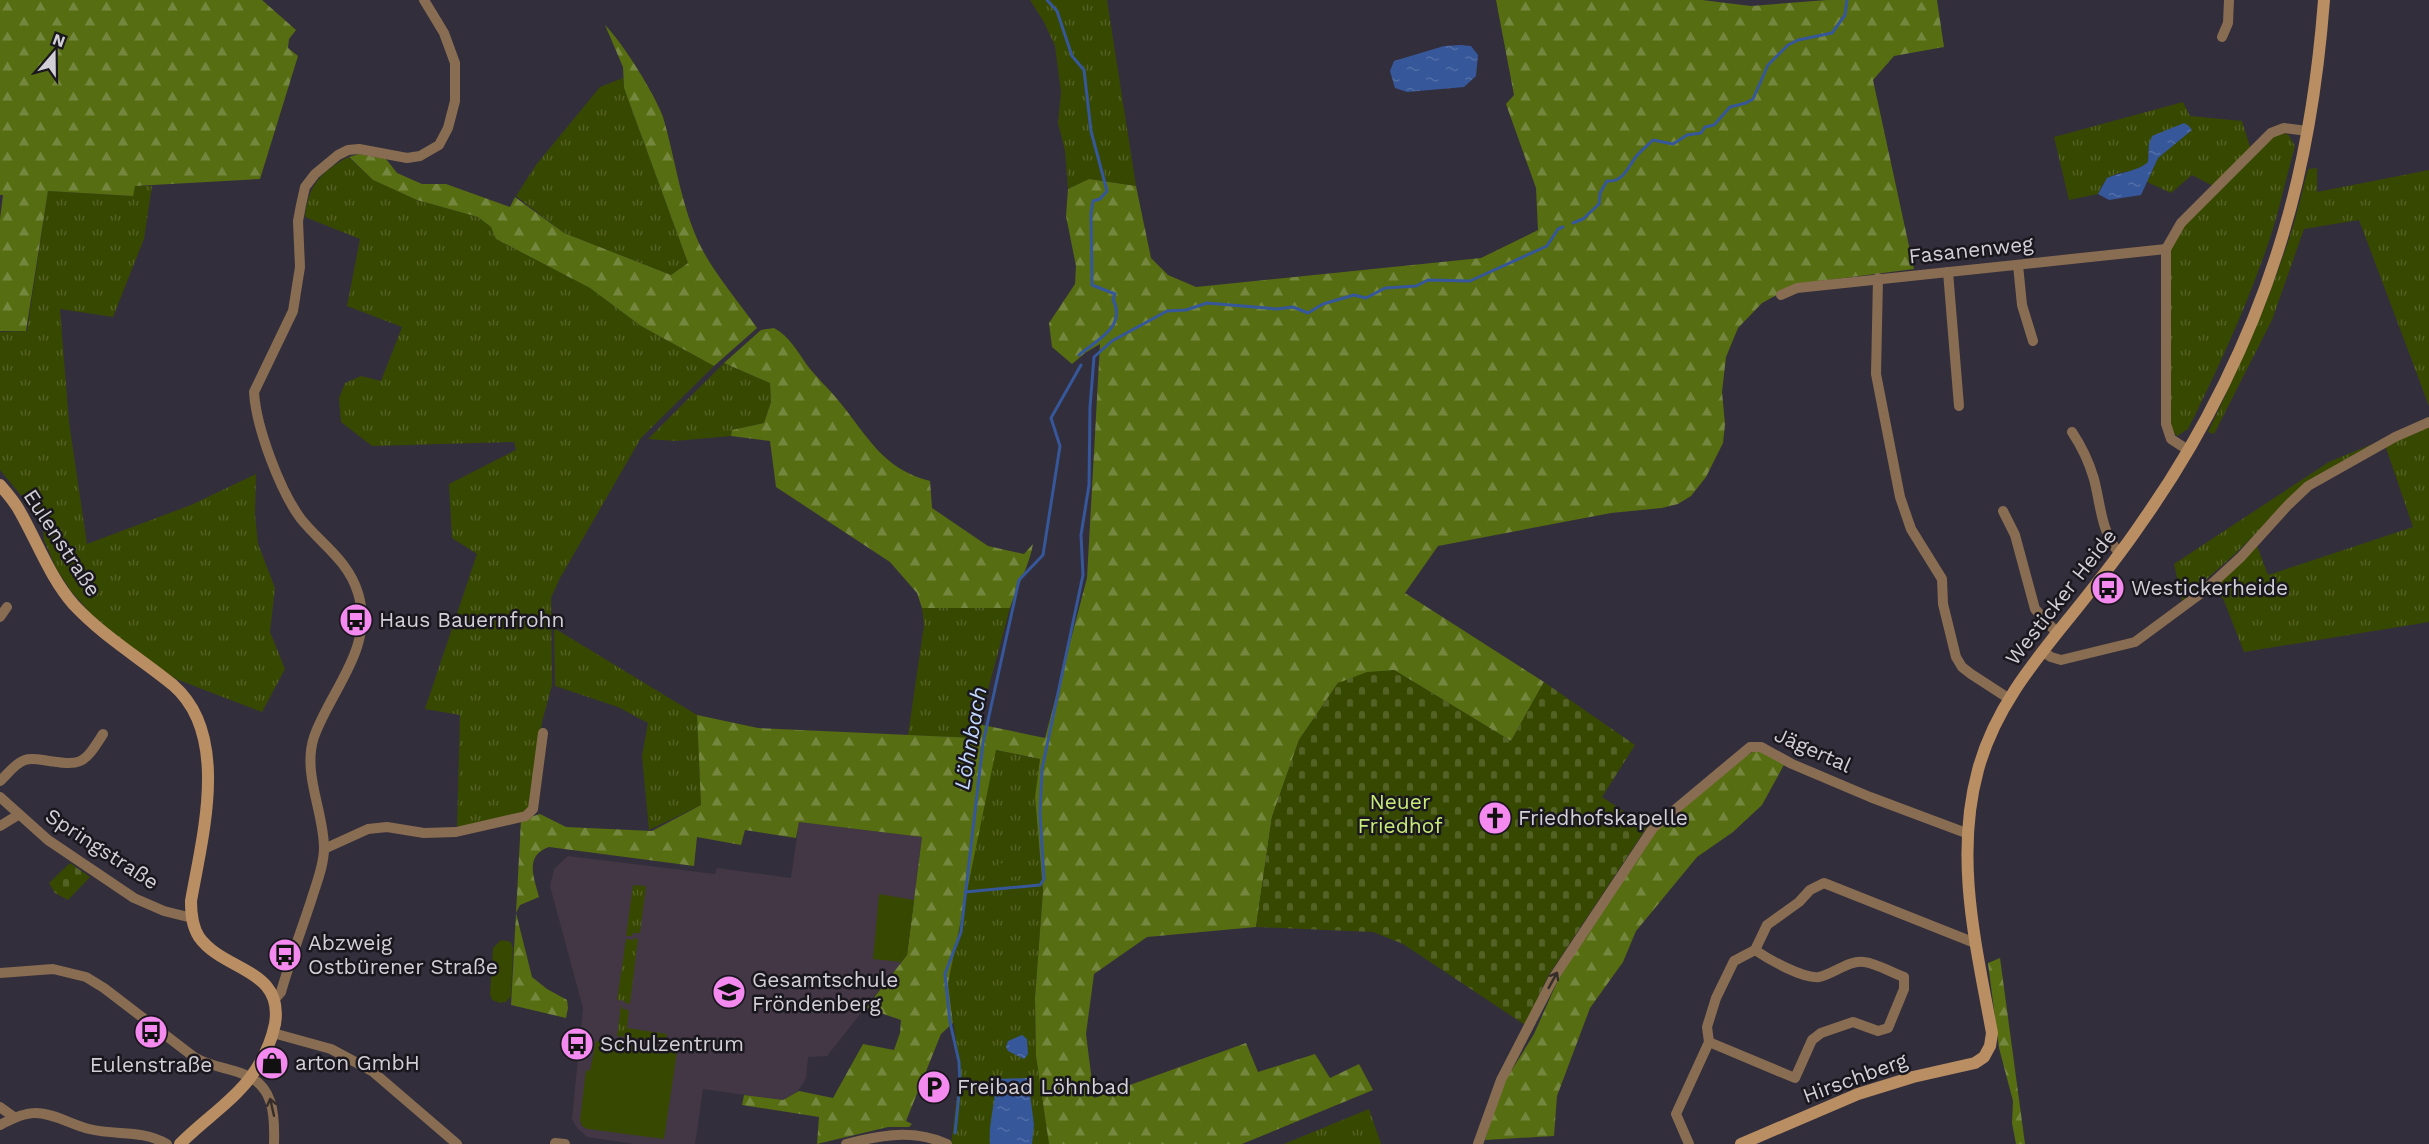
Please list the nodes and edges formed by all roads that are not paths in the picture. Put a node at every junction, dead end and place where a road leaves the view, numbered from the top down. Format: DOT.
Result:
graph roads {
  1 [pos="424,0"];
  2 [pos="2229,0"];
  3 [pos="2324,0"];
  4 [pos="2222,37"];
  5 [pos="2307,131"];
  6 [pos="2166,249"];
  7 [pos="2018,265"];
  8 [pos="1948,273"];
  9 [pos="1878,278"];
  10 [pos="1781,295"];
  11 [pos="2033,341"];
  12 [pos="1959,406"];
  13 [pos="2429,422"];
  14 [pos="2072,432"];
  15 [pos="2188,450"];
  16 [pos="0,485"];
  17 [pos="2003,511"];
  18 [pos="2120,554"];
  19 [pos="7,607"];
  20 [pos="0,617"];
  21 [pos="2057,633"];
  22 [pos="2042,651"];
  23 [pos="2008,698"];
  24 [pos="543,733"];
  25 [pos="104,734"];
  26 [pos="0,781"];
  27 [pos="0,797"];
  28 [pos="18,815"];
  29 [pos="0,826"];
  30 [pos="1966,833"];
  31 [pos="324,849"];
  32 [pos="192,918"];
  33 [pos="1975,943"];
  34 [pos="1755,950"];
  35 [pos="0,973"];
  36 [pos="275,999"];
  37 [pos="273,1033"];
  38 [pos="1709,1042"];
  39 [pos="1984,1057"];
  40 [pos="250,1078"];
  41 [pos="0,1107"];
  42 [pos="14,1118"];
  43 [pos="0,1125"];
  44 [pos="555,1143"];
  45 [pos="167,1144"];
  46 [pos="180,1144"];
  47 [pos="274,1144"];
  48 [pos="457,1144"];
  49 [pos="566,1144"];
  50 [pos="846,1144"];
  51 [pos="947,1144"];
  52 [pos="1478,1144"];
  53 [pos="1689,1144"];
  54 [pos="1741,1144"];
  1 -- 31 [label="street"];
  2 -- 4 [label="street"];
  3 -- 5 [label="street, Westicker Heide"];
  5 -- 6 [label="street"];
  5 -- 15 [label="street, Westicker Heide"];
  6 -- 7 [label="street, Fasanenweg"];
  6 -- 15 [label="street"];
  7 -- 8 [label="street, Fasanenweg"];
  7 -- 11 [label="street"];
  8 -- 9 [label="street, Fasanenweg"];
  8 -- 12 [label="street"];
  9 -- 10 [label="street, Fasanenweg"];
  9 -- 23 [label="street"];
  13 -- 22 [label="street"];
  14 -- 18 [label="street"];
  15 -- 18 [label="street, Westicker Heide"];
  16 -- 32 [label="street, Eulenstraße"];
  17 -- 21 [label="street"];
  18 -- 21 [label="street, Westicker Heide"];
  19 -- 20 [label="street"];
  21 -- 22 [label="street, Westicker Heide"];
  22 -- 23 [label="street, Westicker Heide"];
  23 -- 30 [label="street, Westicker Heide"];
  24 -- 31 [label="street"];
  25 -- 26 [label="street"];
  27 -- 28 [label="street, Springstraße"];
  28 -- 29 [label="street"];
  28 -- 32 [label="street, Springstraße"];
  30 -- 33 [label="street, Westicker Heide"];
  52 -- 30 [label="street, Jägertal, one-way"];
  31 -- 36 [label="street"];
  32 -- 36 [label="street"];
  33 -- 34 [label="street"];
  33 -- 39 [label="street, Westicker Heide"];
  34 -- 38 [label="street"];
  34 -- 38 [label="street"];
  35 -- 40 [label="street"];
  36 -- 37 [label="street"];
  37 -- 40 [label="street"];
  37 -- 48 [label="street"];
  38 -- 53 [label="street"];
  39 -- 54 [label="street, Hirschberg"];
  40 -- 46 [label="street"];
  47 -- 40 [label="street, one-way"];
  41 -- 42 [label="street"];
  42 -- 43 [label="street"];
  42 -- 45 [label="street"];
  44 -- 49 [label="street"];
  50 -- 51 [label="street"];
}
